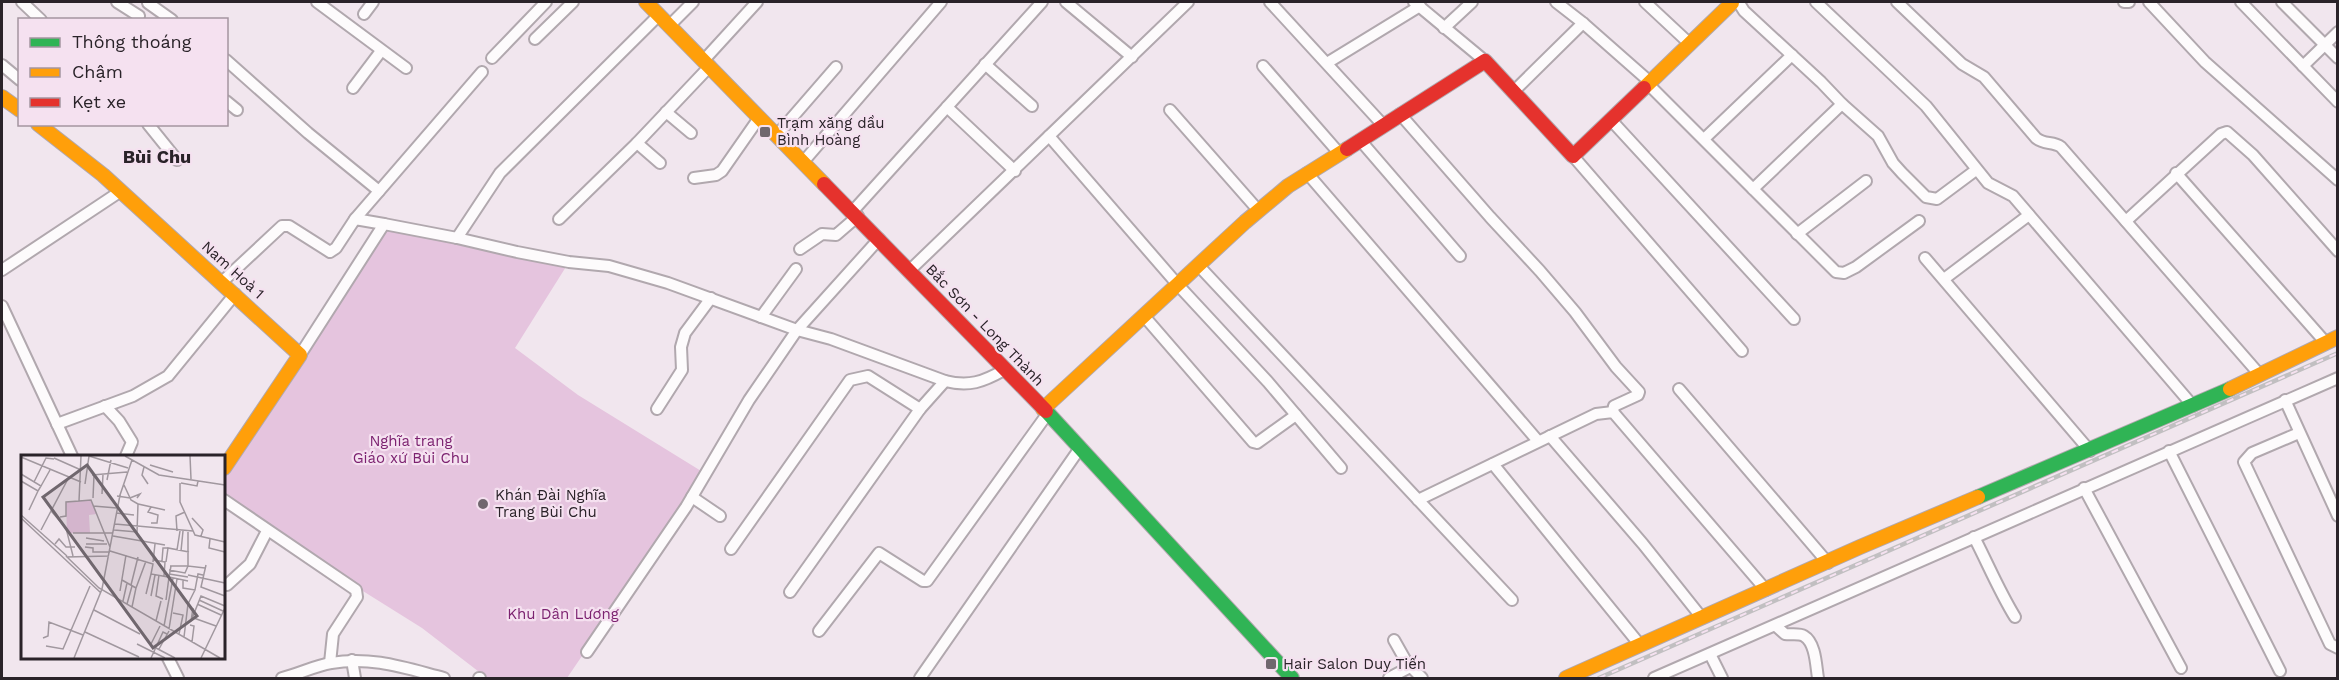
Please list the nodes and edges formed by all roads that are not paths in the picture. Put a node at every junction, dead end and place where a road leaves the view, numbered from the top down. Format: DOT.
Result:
graph roads {
  1 [pos="22,2"];
  2 [pos="117,2"];
  3 [pos="149,2"];
  4 [pos="317,2"];
  5 [pos="373,2"];
  6 [pos="546,2"];
  7 [pos="573,2"];
  8 [pos="646,2"];
  9 [pos="693,2"];
  10 [pos="757,2"];
  11 [pos="941,2"];
  12 [pos="1042,2"];
  13 [pos="1066,2"];
  14 [pos="1188,2"];
  15 [pos="1270,2"];
  16 [pos="1472,2"];
  17 [pos="1556,2"];
  18 [pos="1645,2"];
  19 [pos="1736,2"];
  20 [pos="1816,2"];
  21 [pos="1896,2"];
  22 [pos="2124,2"];
  23 [pos="2129,2"];
  24 [pos="2149,2"];
  25 [pos="2241,2"];
  26 [pos="2282,2"];
  27 [pos="1417,4"];
  28 [pos="364,14"];
  29 [pos="39,18"];
  30 [pos="138,18"];
  31 [pos="169,18"];
  32 [pos="664,20"];
  33 [pos="1583,23"];
  34 [pos="1444,28"];
  35 [pos="2337,32"];
  36 [pos="535,39"];
  37 [pos="1690,44"];
  38 [pos="2323,44"];
  39 [pos="381,51"];
  40 [pos="1792,56"];
  41 [pos="492,57"];
  42 [pos="1132,57"];
  43 [pos="2337,57"];
  44 [pos="1485,61"];
  45 [pos="228,62"];
  46 [pos="707,63"];
  47 [pos="1327,63"];
  48 [pos="985,64"];
  49 [pos="2,65"];
  50 [pos="1263,66"];
  51 [pos="2303,66"];
  52 [pos="836,67"];
  53 [pos="406,68"];
  54 [pos="482,72"];
  55 [pos="18,78"];
  56 [pos="1649,83"];
  57 [pos="353,88"];
  58 [pos="1514,91"];
  59 [pos="2337,102"];
  60 [pos="228,103"];
  61 [pos="1842,104"];
  62 [pos="947,106"];
  63 [pos="1032,106"];
  64 [pos="237,110"];
  65 [pos="1170,110"];
  66 [pos="666,112"];
  67 [pos="1400,114"];
  68 [pos="759,118"];
  69 [pos="1611,120"];
  70 [pos="1383,125"];
  71 [pos="40,126"];
  72 [pos="150,126"];
  73 [pos="691,133"];
  74 [pos="777,135"];
  75 [pos="1049,136"];
  76 [pos="1704,139"];
  77 [pos="1360,140"];
  78 [pos="637,143"];
  79 [pos="1339,153"];
  80 [pos="1573,156"];
  81 [pos="177,160"];
  82 [pos="804,161"];
  83 [pos="660,163"];
  84 [pos="1976,170"];
  85 [pos="1015,171"];
  86 [pos="1307,173"];
  87 [pos="2176,174"];
  88 [pos="694,178"];
  89 [pos="2337,180"];
  90 [pos="1866,181"];
  91 [pos="1753,189"];
  92 [pos="121,191"];
  93 [pos="379,191"];
  94 [pos="1258,210"];
  95 [pos="855,214"];
  96 [pos="2029,215"];
  97 [pos="355,219"];
  98 [pos="559,219"];
  99 [pos="1919,221"];
  100 [pos="2126,221"];
  101 [pos="384,224"];
  102 [pos="1797,234"];
  103 [pos="457,238"];
  104 [pos="879,239"];
  105 [pos="800,249"];
  106 [pos="2337,250"];
  107 [pos="1460,256"];
  108 [pos="1925,258"];
  109 [pos="1198,265"];
  110 [pos="796,269"];
  111 [pos="2,270"];
  112 [pos="909,271"];
  113 [pos="1944,279"];
  114 [pos="222,282"];
  115 [pos="1178,285"];
  116 [pos="235,294"];
  117 [pos="711,298"];
  118 [pos="2,306"];
  119 [pos="1144,316"];
  120 [pos="761,317"];
  121 [pos="1794,319"];
  122 [pos="797,330"];
  123 [pos="2332,340"];
  124 [pos="1742,351"];
  125 [pos="300,355"];
  126 [pos="1004,370"];
  127 [pos="2260,375"];
  128 [pos="2337,378"];
  129 [pos="945,381"];
  130 [pos="1679,389"];
  131 [pos="2285,400"];
  132 [pos="105,406"];
  133 [pos="2193,406"];
  134 [pos="657,409"];
  135 [pos="920,409"];
  136 [pos="1045,411"];
  137 [pos="1612,412"];
  138 [pos="1296,415"];
  139 [pos="57,424"];
  140 [pos="2300,433"];
  141 [pos="1550,436"];
  142 [pos="1538,441"];
  143 [pos="1080,448"];
  144 [pos="2090,451"];
  145 [pos="2169,451"];
  146 [pos="72,455"];
  147 [pos="126,455"];
  148 [pos="1493,464"];
  149 [pos="225,467"];
  150 [pos="1341,468"];
  151 [pos="2084,488"];
  152 [pos="692,497"];
  153 [pos="1418,500"];
  154 [pos="225,501"];
  155 [pos="720,516"];
  156 [pos="2337,516"];
  157 [pos="267,531"];
  158 [pos="1974,537"];
  159 [pos="731,549"];
  160 [pos="1828,563"];
  161 [pos="227,585"];
  162 [pos="1766,590"];
  163 [pos="790,592"];
  164 [pos="1512,600"];
  165 [pos="2014,617"];
  166 [pos="1702,618"];
  167 [pos="1776,626"];
  168 [pos="819,631"];
  169 [pos="1394,640"];
  170 [pos="1640,645"];
  171 [pos="2337,648"];
  172 [pos="586,652"];
  173 [pos="1710,654"];
  174 [pos="169,659"];
  175 [pos="352,660"];
  176 [pos="330,663"];
  177 [pos="1410,667"];
  178 [pos="2181,668"];
  179 [pos="2280,671"];
  180 [pos="422,675"];
  181 [pos="178,678"];
  182 [pos="282,678"];
  183 [pos="355,678"];
  184 [pos="444,678"];
  185 [pos="920,678"];
  186 [pos="1292,678"];
  187 [pos="1389,678"];
  188 [pos="1422,678"];
  189 [pos="1566,678"];
  190 [pos="1654,678"];
  191 [pos="1722,678"];
  192 [pos="1818,678"];
  1 -- 29 [label="street"];
  2 -- 30 [label="street"];
  3 -- 30 [label="street"];
  3 -- 31 [label="street"];
  4 -- 39 [label="street"];
  5 -- 28 [label="street"];
  6 -- 41 [label="street"];
  7 -- 36 [label="street"];
  8 -- 32 [label="street, Bắc Sơn - Long Thành"];
  9 -- 32 [label="street"];
  10 -- 46 [label="street"];
  11 -- 82 [label="street"];
  12 -- 48 [label="street"];
  13 -- 42 [label="street"];
  14 -- 42 [label="street"];
  15 -- 47 [label="street"];
  16 -- 34 [label="street"];
  17 -- 33 [label="street"];
  18 -- 37 [label="street"];
  19 -- 37 [label="street"];
  19 -- 40 [label="street"];
  20 -- 84 [label="street"];
  21 -- 100 [label="street"];
  22 -- 23 [label="street"];
  24 -- 89 [label="street"];
  25 -- 51 [label="street"];
  26 -- 38 [label="street"];
  27 -- 34 [label="street"];
  27 -- 47 [label="street"];
  32 -- 46 [label="street, Bắc Sơn - Long Thành"];
  32 -- 103 [label="street"];
  33 -- 56 [label="street"];
  33 -- 58 [label="street"];
  34 -- 44 [label="street"];
  35 -- 38 [label="street"];
  37 -- 56 [label="street"];
  38 -- 43 [label="street"];
  38 -- 51 [label="street"];
  39 -- 53 [label="street"];
  39 -- 57 [label="street"];
  40 -- 61 [label="street"];
  40 -- 76 [label="street"];
  42 -- 75 [label="street"];
  44 -- 58 [label="street"];
  44 -- 67 [label="street"];
  45 -- 93 [label="street"];
  46 -- 66 [label="street"];
  46 -- 68 [label="street, Bắc Sơn - Long Thành"];
  47 -- 70 [label="street"];
  48 -- 62 [label="street"];
  48 -- 63 [label="street"];
  49 -- 55 [label="street"];
  50 -- 79 [label="street"];
  51 -- 59 [label="street"];
  52 -- 74 [label="street"];
  54 -- 93 [label="street"];
  56 -- 69 [label="street"];
  56 -- 76 [label="street"];
  58 -- 80 [label="street"];
  60 -- 64 [label="street"];
  61 -- 84 [label="street"];
  61 -- 91 [label="street"];
  62 -- 85 [label="street"];
  62 -- 95 [label="street"];
  65 -- 94 [label="street"];
  66 -- 73 [label="street"];
  66 -- 78 [label="street"];
  67 -- 70 [label="street"];
  67 -- 137 [label="street"];
  68 -- 74 [label="street, Bắc Sơn - Long Thành"];
  68 -- 88 [label="street"];
  69 -- 80 [label="street"];
  69 -- 121 [label="street"];
  70 -- 77 [label="street"];
  71 -- 92 [label="street, Nam Hoà 1"];
  72 -- 81 [label="street"];
  74 -- 82 [label="street, Bắc Sơn - Long Thành"];
  75 -- 85 [label="street"];
  75 -- 115 [label="street"];
  76 -- 91 [label="street"];
  77 -- 79 [label="street"];
  77 -- 107 [label="street"];
  78 -- 83 [label="street"];
  78 -- 98 [label="street"];
  79 -- 86 [label="street"];
  80 -- 124 [label="street"];
  82 -- 95 [label="street, Bắc Sơn - Long Thành"];
  84 -- 96 [label="street"];
  85 -- 112 [label="street"];
  86 -- 94 [label="street"];
  86 -- 142 [label="street"];
  87 -- 100 [label="street"];
  87 -- 106 [label="street"];
  87 -- 123 [label="street"];
  90 -- 102 [label="street"];
  91 -- 102 [label="street"];
  92 -- 111 [label="street"];
  92 -- 114 [label="street, Nam Hoà 1"];
  93 -- 97 [label="street"];
  94 -- 109 [label="street"];
  95 -- 104 [label="street, Bắc Sơn - Long Thành"];
  95 -- 105 [label="street"];
  96 -- 113 [label="street"];
  96 -- 133 [label="street"];
  97 -- 101 [label="street"];
  97 -- 114 [label="street"];
  99 -- 102 [label="street"];
  100 -- 127 [label="street"];
  101 -- 103 [label="street"];
  101 -- 125 [label="street"];
  103 -- 117 [label="street"];
  104 -- 112 [label="street, Bắc Sơn - Long Thành"];
  104 -- 122 [label="street"];
  108 -- 113 [label="street"];
  109 -- 115 [label="street"];
  109 -- 153 [label="street"];
  110 -- 120 [label="street"];
  112 -- 126 [label="street, Bắc Sơn - Long Thành"];
  113 -- 144 [label="street"];
  114 -- 116 [label="street, Nam Hoà 1"];
  115 -- 119 [label="street"];
  115 -- 138 [label="street"];
  116 -- 125 [label="street, Nam Hoà 1"];
  116 -- 132 [label="street"];
  117 -- 120 [label="street"];
  117 -- 134 [label="street"];
  118 -- 139 [label="street"];
  119 -- 136 [label="street"];
  119 -- 138 [label="street"];
  120 -- 122 [label="street"];
  122 -- 129 [label="street"];
  122 -- 152 [label="street"];
  123 -- 127 [label="street"];
  125 -- 149 [label="street"];
  126 -- 129 [label="street"];
  126 -- 136 [label="street, Bắc Sơn - Long Thành"];
  127 -- 133 [label="street"];
  128 -- 131 [label="street"];
  129 -- 135 [label="street"];
  130 -- 160 [label="street"];
  131 -- 140 [label="street"];
  131 -- 145 [label="street"];
  132 -- 139 [label="street"];
  132 -- 147 [label="street"];
  133 -- 144 [label="street"];
  135 -- 159 [label="street"];
  135 -- 163 [label="street"];
  136 -- 143 [label="street, Bắc Sơn - Long Thành"];
  136 -- 168 [label="street"];
  137 -- 141 [label="street"];
  137 -- 162 [label="street"];
  138 -- 150 [label="street"];
  139 -- 146 [label="street"];
  140 -- 156 [label="street"];
  140 -- 171 [label="street"];
  141 -- 142 [label="street"];
  141 -- 166 [label="street"];
  142 -- 148 [label="street"];
  143 -- 185 [label="street"];
  143 -- 186 [label="street, Bắc Sơn - Long Thành"];
  144 -- 160 [label="street"];
  145 -- 151 [label="street"];
  145 -- 179 [label="street"];
  148 -- 153 [label="street"];
  148 -- 170 [label="street"];
  151 -- 158 [label="street"];
  151 -- 178 [label="street"];
  152 -- 155 [label="street"];
  152 -- 172 [label="street"];
  153 -- 164 [label="street"];
  154 -- 157 [label="street"];
  157 -- 161 [label="street"];
  157 -- 176 [label="street"];
  158 -- 165 [label="street"];
  158 -- 167 [label="street"];
  160 -- 162 [label="street"];
  162 -- 166 [label="street"];
  166 -- 170 [label="street"];
  167 -- 173 [label="street"];
  167 -- 192 [label="street"];
  169 -- 177 [label="street"];
  170 -- 189 [label="street"];
  173 -- 190 [label="street"];
  173 -- 191 [label="street"];
  174 -- 181 [label="street"];
  175 -- 176 [label="street"];
  175 -- 180 [label="street"];
  175 -- 183 [label="street"];
  176 -- 182 [label="street"];
  177 -- 187 [label="street"];
  177 -- 188 [label="street"];
  180 -- 184 [label="street"];
}
